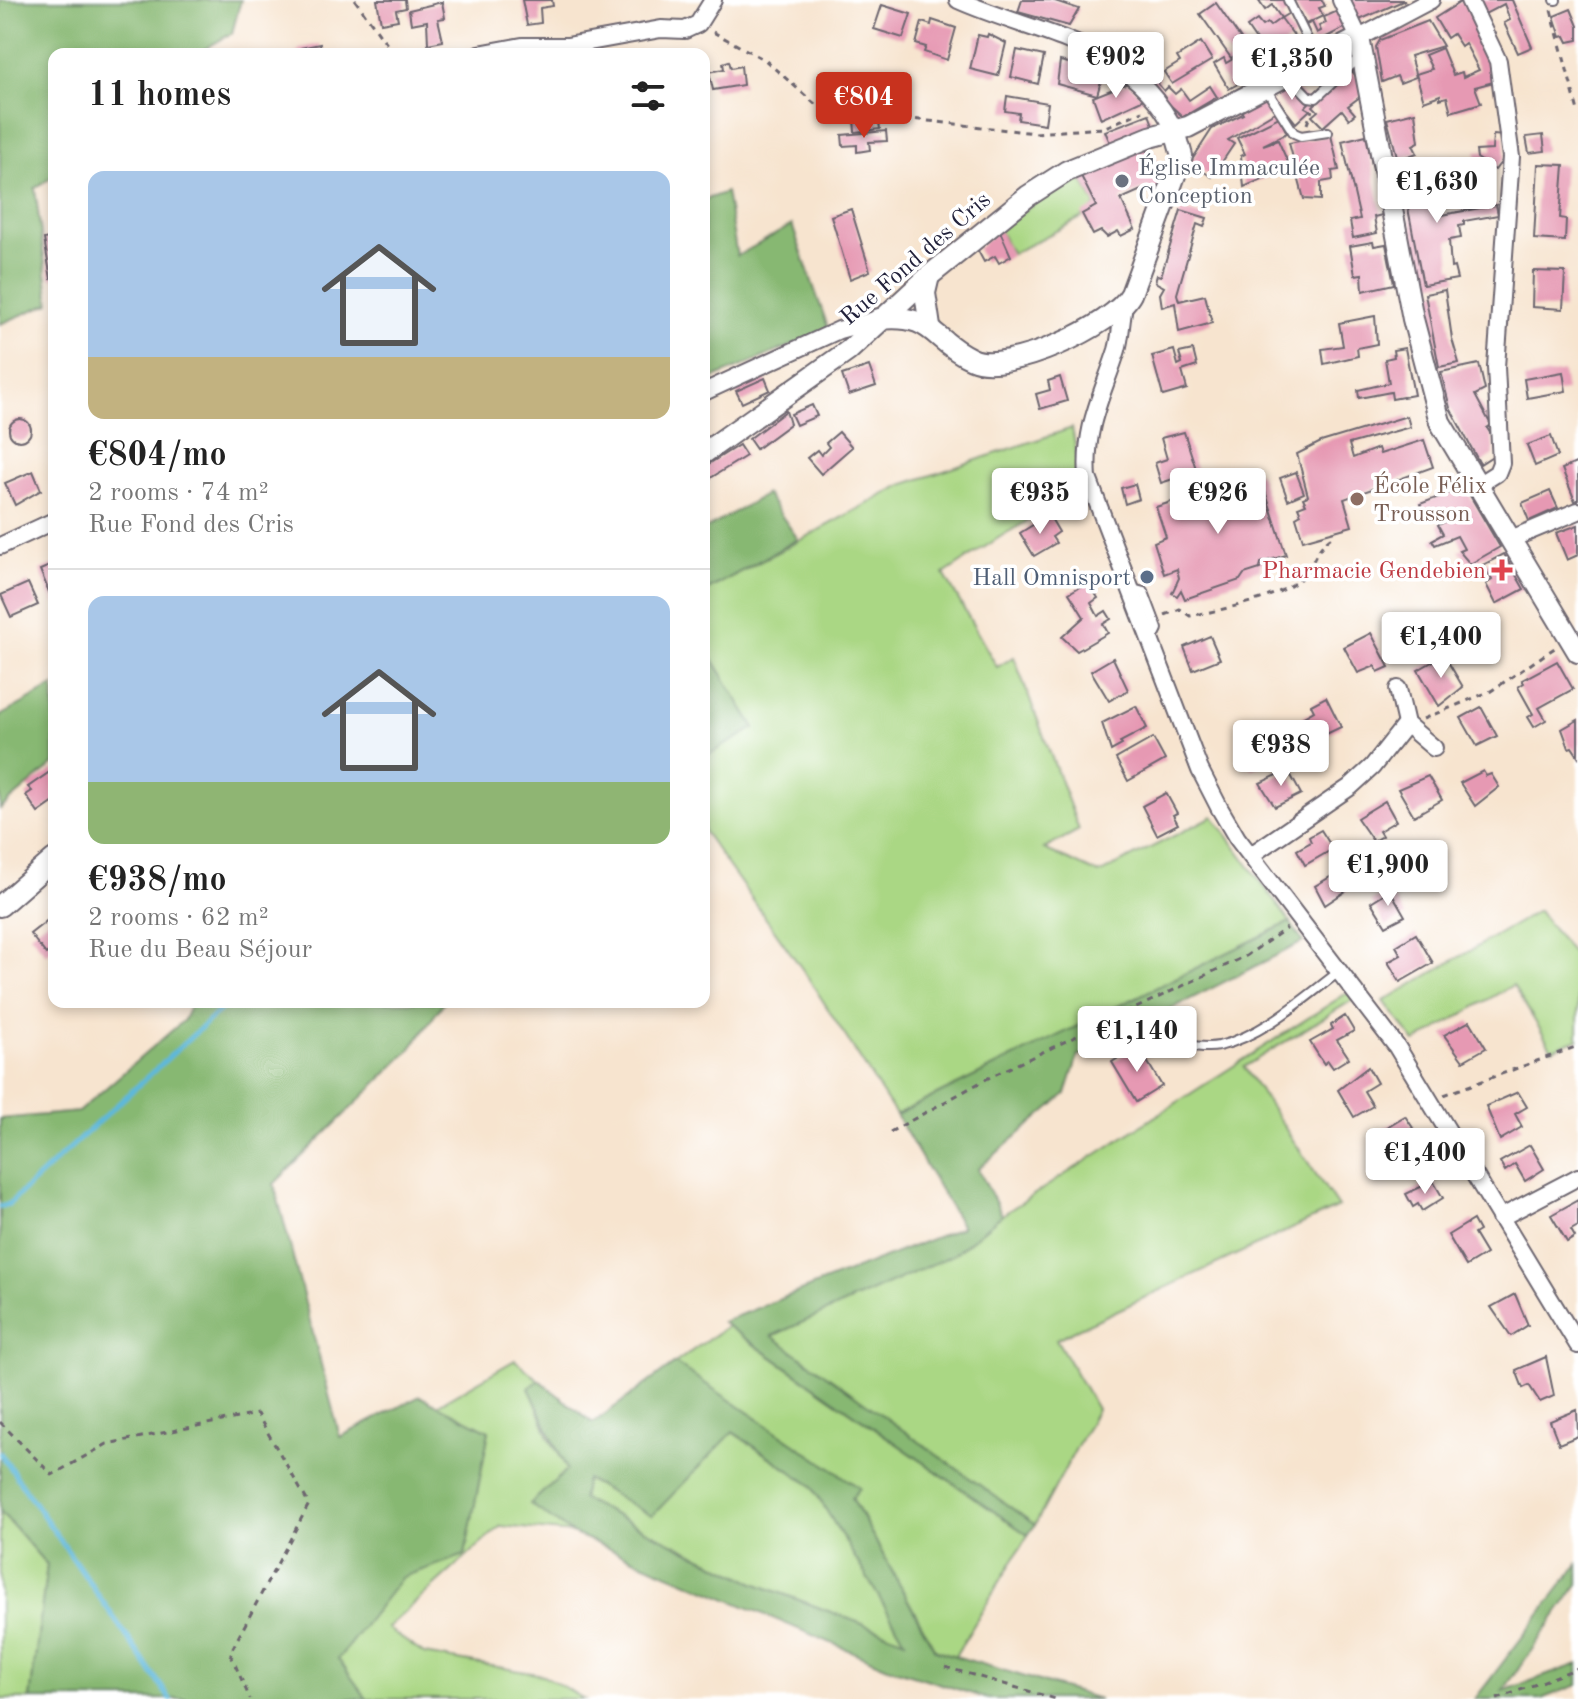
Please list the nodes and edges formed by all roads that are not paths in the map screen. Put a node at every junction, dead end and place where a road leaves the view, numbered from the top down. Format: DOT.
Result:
graph roads {
  1 [pos="713,0"];
  2 [pos="958,0"];
  3 [pos="1288,0"];
  4 [pos="1341,0"];
  5 [pos="1431,0"];
  6 [pos="1469,0"];
  7 [pos="1361,46"];
  8 [pos="511,48"];
  9 [pos="1316,57"];
  10 [pos="1286,73"];
  11 [pos="1265,85"];
  12 [pos="1175,131"];
  13 [pos="1328,132"];
  14 [pos="929,276"];
  15 [pos="1124,306"];
  16 [pos="879,319"];
  17 [pos="930,327"];
  18 [pos="1086,330"];
  19 [pos="1118,347"];
  20 [pos="710,389"];
  21 [pos="710,449"];
  22 [pos="1478,485"];
  23 [pos="1578,511"];
  24 [pos="48,524"];
  25 [pos="1511,539"];
  26 [pos="0,546"];
  27 [pos="1129,588"];
  28 [pos="1151,643"];
  29 [pos="1574,645"];
  30 [pos="1398,689"];
  31 [pos="1406,724"];
  32 [pos="1434,748"];
  33 [pos="1251,855"];
  34 [pos="48,864"];
  35 [pos="0,906"];
  36 [pos="1340,971"];
  37 [pos="1146,1047"];
  38 [pos="1578,1177"];
  39 [pos="1500,1218"];
  40 [pos="1578,1345"];
  1 -- 8 [label="street"];
  2 -- 12 [label="street"];
  3 -- 9 [label="lane"];
  4 -- 7 [label="street"];
  5 -- 7 [label="street"];
  6 -- 22 [label="street"];
  7 -- 9 [label="street, Rue Fond des Cris"];
  7 -- 10 [label="lane"];
  7 -- 22 [label="street"];
  9 -- 10 [label="street, Rue Fond des Cris"];
  10 -- 11 [label="street, Rue Fond des Cris"];
  11 -- 12 [label="street, Rue Fond des Cris"];
  11 -- 13 [label="lane"];
  12 -- 14 [label="street, Rue Fond des Cris"];
  12 -- 15 [label="street"];
  14 -- 16 [label="street, Rue Fond des Cris"];
  14 -- 17 [label="street"];
  15 -- 18 [label="street"];
  15 -- 19 [label="street"];
  16 -- 17 [label="street"];
  16 -- 20 [label="street"];
  16 -- 21 [label="street, Rue Fond des Cris"];
  17 -- 18 [label="street"];
  18 -- 19 [label="street"];
  19 -- 27 [label="street"];
  22 -- 25 [label="street"];
  23 -- 25 [label="street"];
  24 -- 26 [label="street"];
  25 -- 29 [label="street"];
  27 -- 28 [label="street"];
  27 -- 28 [label="lane"];
  28 -- 33 [label="street"];
  30 -- 31 [label="street"];
  31 -- 32 [label="street"];
  31 -- 33 [label="street"];
  33 -- 36 [label="street"];
  34 -- 35 [label="street"];
  36 -- 37 [label="lane"];
  36 -- 39 [label="street"];
  38 -- 39 [label="street"];
  39 -- 40 [label="street"];
}
